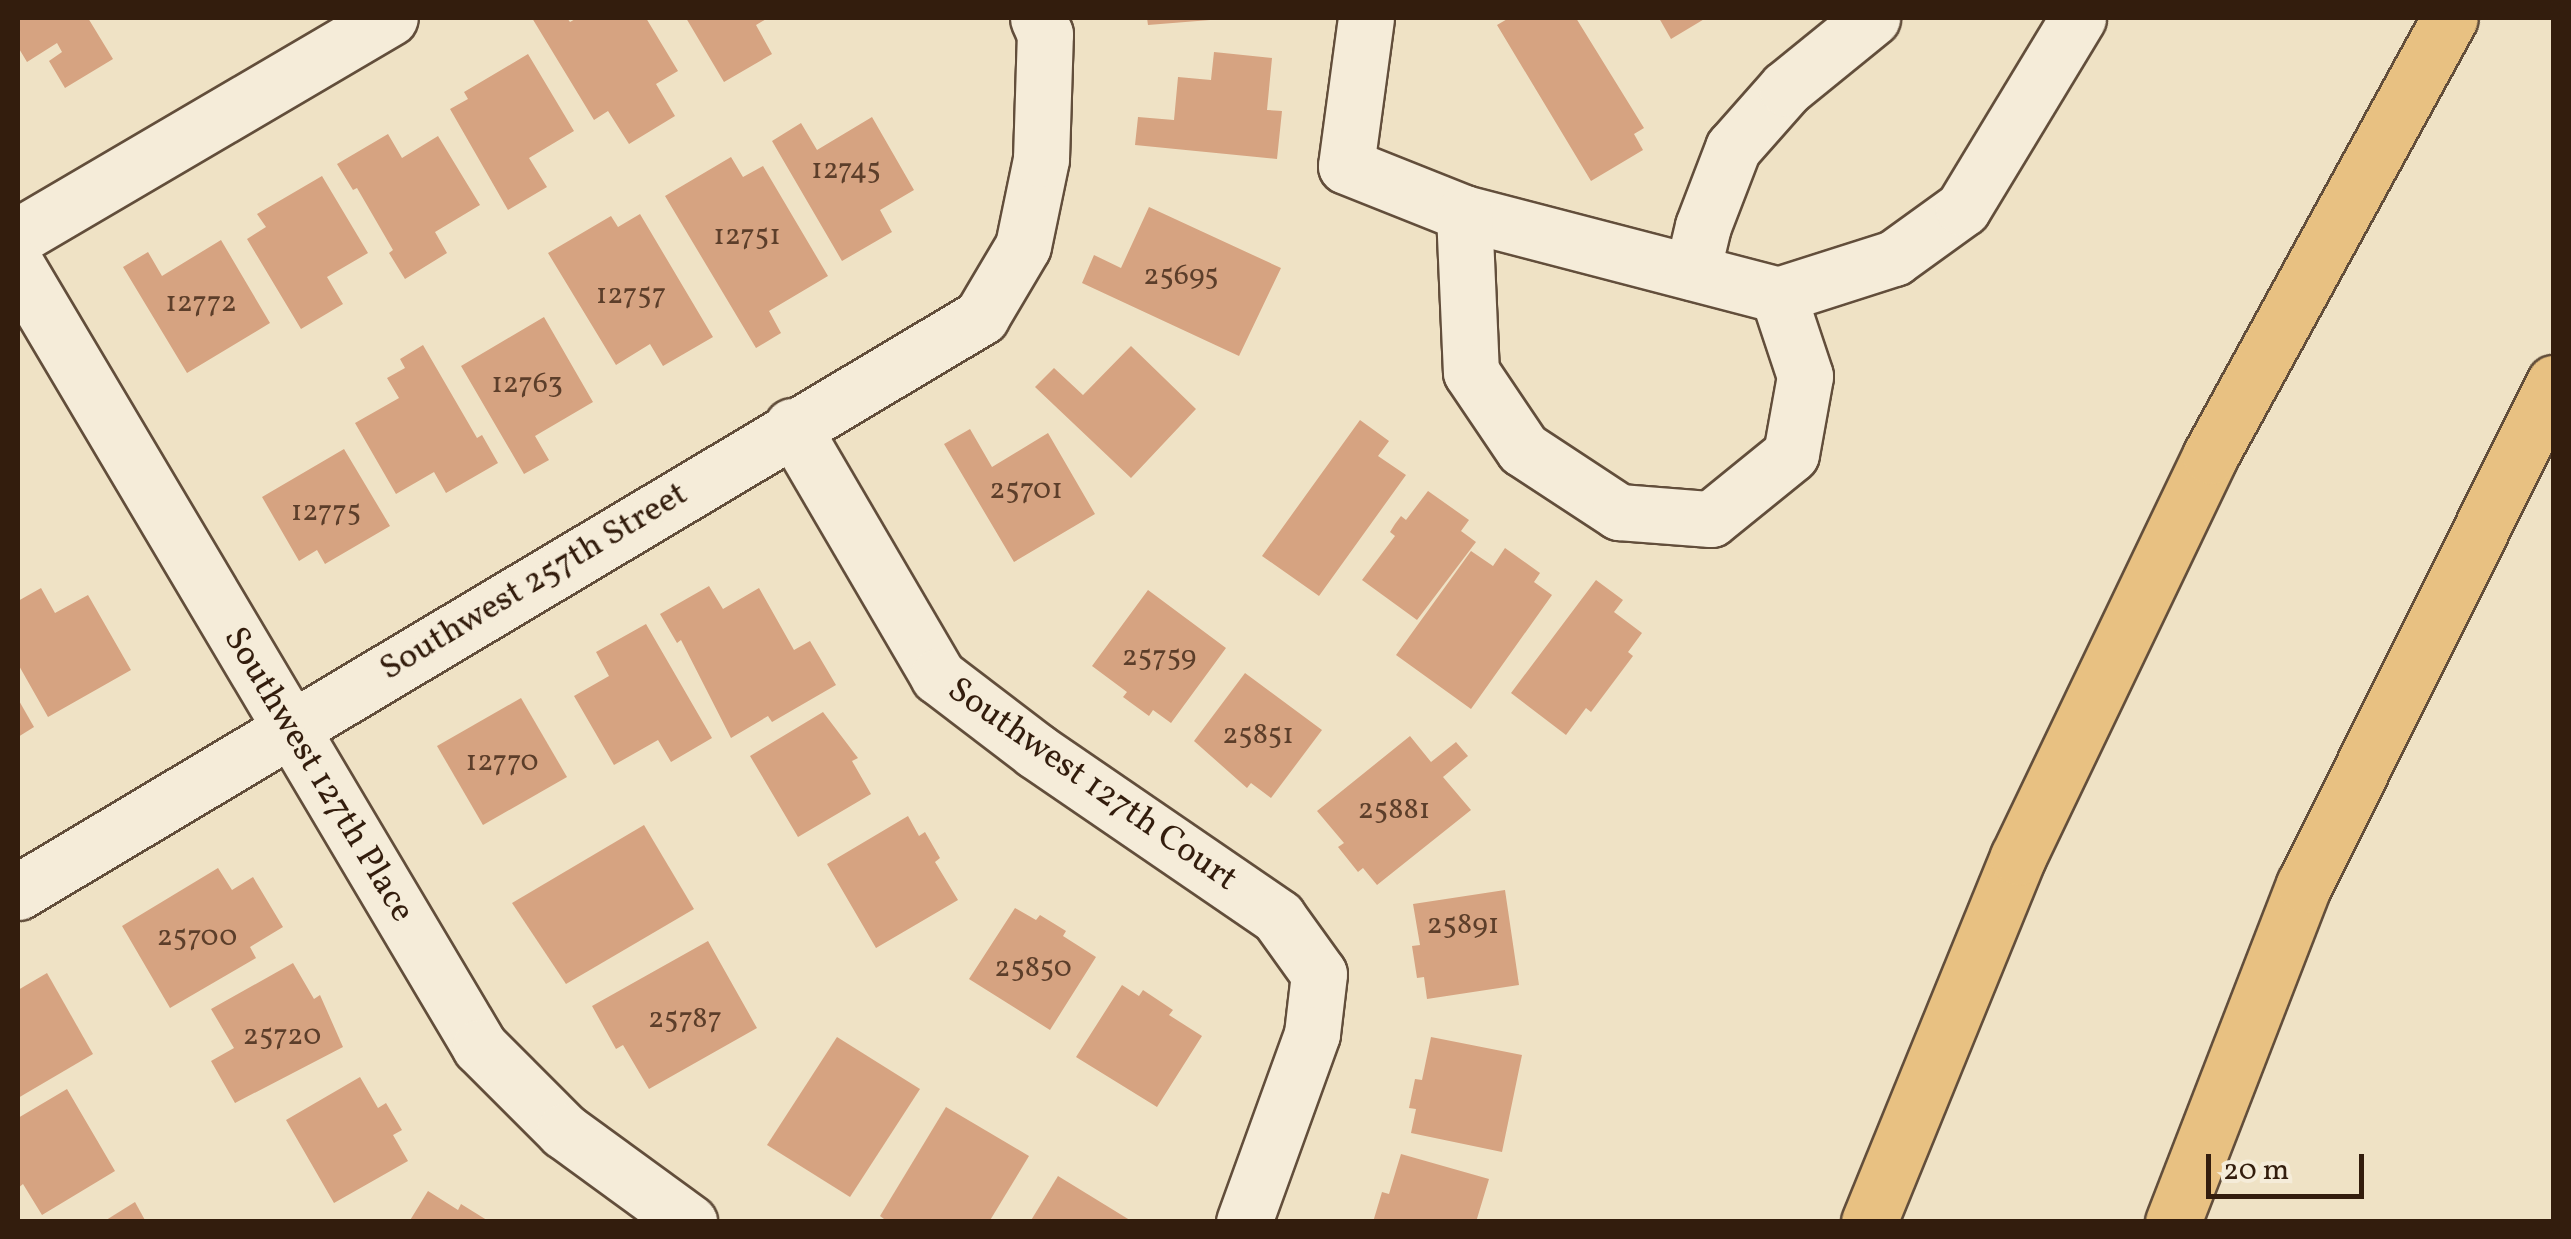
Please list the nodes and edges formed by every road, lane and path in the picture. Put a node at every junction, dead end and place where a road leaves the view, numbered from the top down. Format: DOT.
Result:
graph roads {
  1 [pos="390,18"];
  2 [pos="1038,18"];
  3 [pos="1366,18"];
  4 [pos="1872,18"];
  5 [pos="2078,18"];
  6 [pos="2450,18"];
  7 [pos="1464,214"];
  8 [pos="18,236"];
  9 [pos="18,268"];
  10 [pos="1692,272"];
  11 [pos="1778,294"];
  12 [pos="2554,383"];
  13 [pos="792,426"];
  14 [pos="288,731"];
  15 [pos="18,892"];
  16 [pos="689,1222"];
  17 [pos="1244,1222"];
  18 [pos="1870,1222"];
  19 [pos="2173,1222"];
  1 -- 8 [label="street"];
  2 -- 13 [label="street, Southwest 257th Street"];
  3 -- 7 [label="street"];
  4 -- 10 [label="street"];
  5 -- 11 [label="street"];
  6 -- 18 [label="highway"];
  7 -- 10 [label="street"];
  7 -- 11 [label="street"];
  9 -- 14 [label="street, Southwest 127th Place"];
  10 -- 11 [label="street"];
  12 -- 19 [label="highway"];
  13 -- 14 [label="street, Southwest 257th Street"];
  13 -- 17 [label="street, Southwest 127th Court"];
  14 -- 15 [label="street, Southwest 257th Street"];
  14 -- 16 [label="street, Southwest 127th Place"];
}
